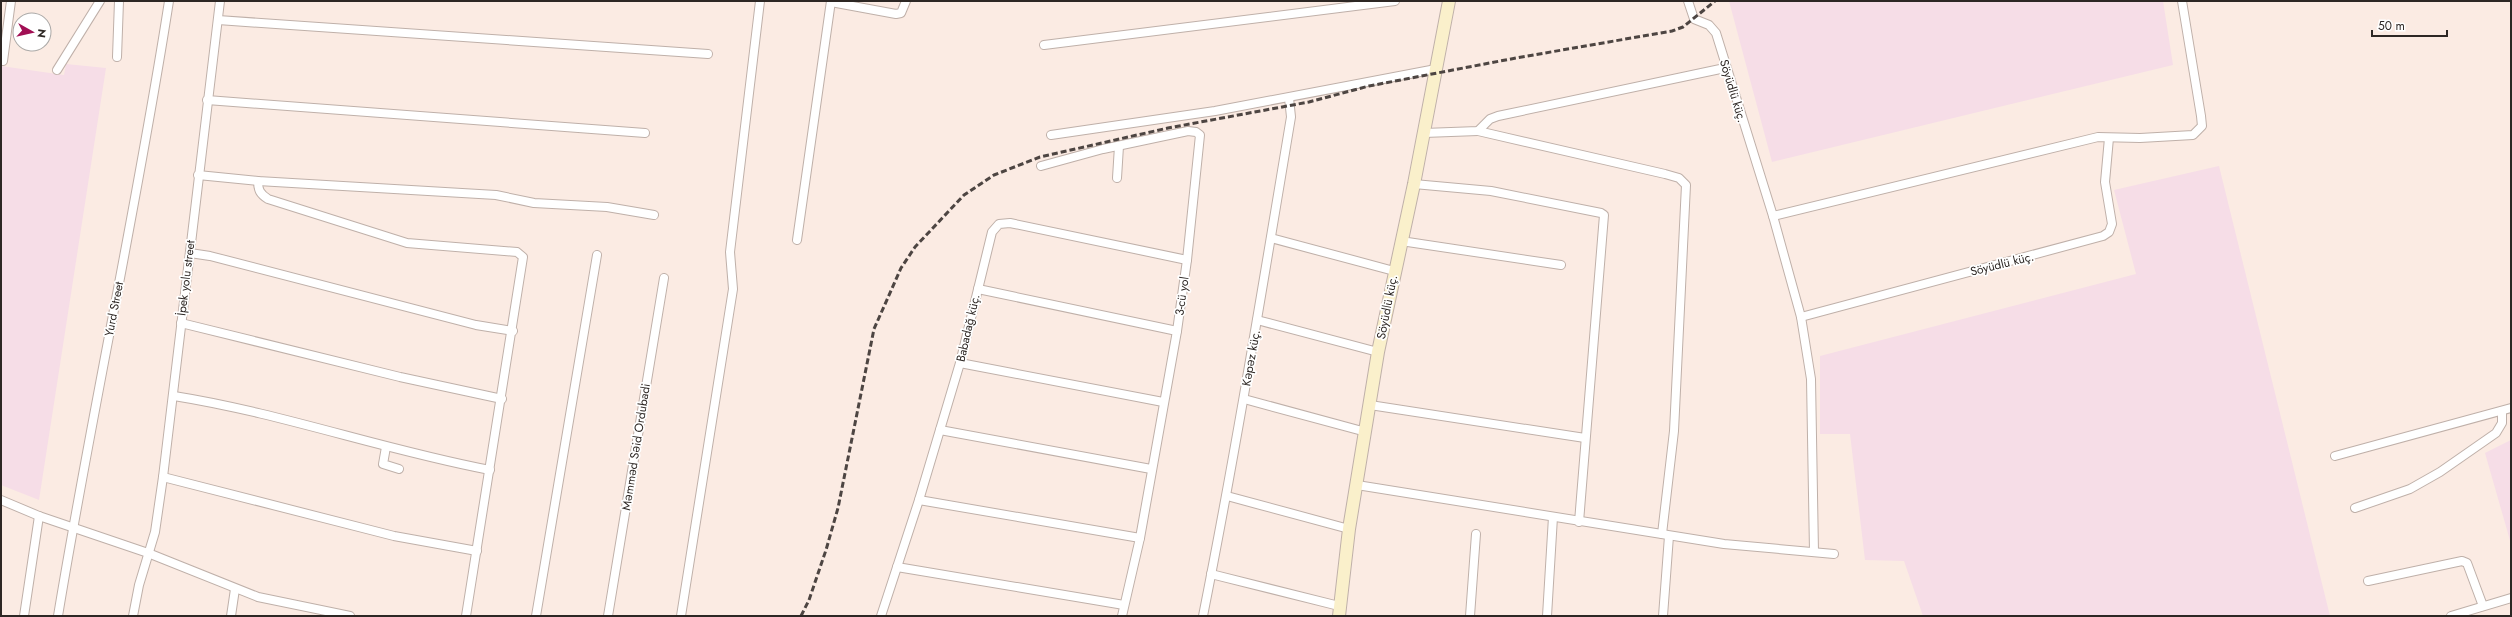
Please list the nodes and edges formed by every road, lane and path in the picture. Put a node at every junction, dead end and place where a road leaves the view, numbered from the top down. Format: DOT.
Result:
graph roads {
  1 [pos="11,1"];
  2 [pos="100,1"];
  3 [pos="119,1"];
  4 [pos="169,1"];
  5 [pos="220,1"];
  6 [pos="760,1"];
  7 [pos="831,1"];
  8 [pos="906,1"];
  9 [pos="1395,1"];
  10 [pos="1449,1"];
  11 [pos="1688,1"];
  12 [pos="2182,1"];
  13 [pos="218,20"];
  14 [pos="1044,45"];
  15 [pos="708,54"];
  16 [pos="117,57"];
  17 [pos="3,61"];
  18 [pos="1725,68"];
  19 [pos="1436,69"];
  20 [pos="57,70"];
  21 [pos="1289,98"];
  22 [pos="207,100"];
  23 [pos="1478,131"];
  24 [pos="645,133"];
  25 [pos="1424,133"];
  26 [pos="1051,135"];
  27 [pos="2108,138"];
  28 [pos="1119,146"];
  29 [pos="1041,166"];
  30 [pos="198,175"];
  31 [pos="1117,178"];
  32 [pos="258,181"];
  33 [pos="1414,184"];
  34 [pos="654,215"];
  35 [pos="1773,216"];
  36 [pos="1271,238"];
  37 [pos="797,240"];
  38 [pos="1401,241"];
  39 [pos="190,253"];
  40 [pos="598,255"];
  41 [pos="1188,260"];
  42 [pos="1561,265"];
  43 [pos="1394,271"];
  44 [pos="664,278"];
  45 [pos="978,289"];
  46 [pos="1801,317"];
  47 [pos="1257,320"];
  48 [pos="181,323"];
  49 [pos="513,330"];
  50 [pos="1177,331"];
  51 [pos="1378,352"];
  52 [pos="960,362"];
  53 [pos="174,396"];
  54 [pos="502,399"];
  55 [pos="1244,399"];
  56 [pos="1164,402"];
  57 [pos="1370,405"];
  58 [pos="2511,408"];
  59 [pos="2502,411"];
  60 [pos="940,430"];
  61 [pos="1366,432"];
  62 [pos="1584,438"];
  63 [pos="386,447"];
  64 [pos="2335,456"];
  65 [pos="399,469"];
  66 [pos="1151,469"];
  67 [pos="490,470"];
  68 [pos="163,477"];
  69 [pos="1357,485"];
  70 [pos="1227,496"];
  71 [pos="1,500"];
  72 [pos="919,500"];
  73 [pos="2355,508"];
  74 [pos="39,516"];
  75 [pos="1553,518"];
  76 [pos="1579,522"];
  77 [pos="72,528"];
  78 [pos="1349,529"];
  79 [pos="1476,534"];
  80 [pos="1666,535"];
  81 [pos="1140,538"];
  82 [pos="476,551"];
  83 [pos="1814,552"];
  84 [pos="148,553"];
  85 [pos="1834,554"];
  86 [pos="897,567"];
  87 [pos="1211,574"];
  88 [pos="2368,581"];
  89 [pos="235,589"];
  90 [pos="2511,598"];
  91 [pos="1124,605"];
  92 [pos="2483,606"];
  93 [pos="1339,611"];
  94 [pos="317,613"];
  95 [pos="24,616"];
  96 [pos="58,616"];
  97 [pos="133,616"];
  98 [pos="231,616"];
  99 [pos="350,616"];
  100 [pos="466,616"];
  101 [pos="536,616"];
  102 [pos="608,616"];
  103 [pos="680,616"];
  104 [pos="881,616"];
  105 [pos="1122,616"];
  106 [pos="1203,616"];
  107 [pos="1470,616"];
  108 [pos="1547,616"];
  109 [pos="1663,616"];
  110 [pos="2451,616"];
  1 -- 17 [label="street"];
  2 -- 20 [label="street"];
  3 -- 16 [label="street"];
  4 -- 77 [label="street, Yurd Street"];
  5 -- 13 [label="street, İpek yolu street"];
  6 -- 103 [label="street"];
  7 -- 8 [label="street"];
  7 -- 37 [label="street"];
  9 -- 14 [label="street"];
  10 -- 19 [label="street, Söyüdlü küç."];
  11 -- 18 [label="street, Söyüdlü küç."];
  12 -- 27 [label="street"];
  13 -- 15 [label="street"];
  13 -- 22 [label="street, İpek yolu street"];
  18 -- 23 [label="street"];
  18 -- 35 [label="street, Söyüdlü küç."];
  19 -- 21 [label="street"];
  19 -- 25 [label="street, Söyüdlü küç."];
  21 -- 26 [label="street"];
  21 -- 36 [label="street, Kəpəz küç."];
  22 -- 24 [label="street"];
  22 -- 30 [label="street, İpek yolu street"];
  23 -- 25 [label="street"];
  23 -- 80 [label="street"];
  25 -- 33 [label="street, Söyüdlü küç."];
  27 -- 35 [label="street"];
  27 -- 46 [label="street, Söyüdlü küç."];
  28 -- 29 [label="street, 3-cü yol"];
  28 -- 31 [label="street"];
  28 -- 41 [label="street, 3-cü yol"];
  30 -- 32 [label="street"];
  30 -- 39 [label="street, İpek yolu street"];
  32 -- 34 [label="street"];
  32 -- 49 [label="street"];
  33 -- 38 [label="street, Söyüdlü küç."];
  33 -- 62 [label="street"];
  35 -- 46 [label="street, Söyüdlü küç."];
  36 -- 43 [label="street"];
  36 -- 47 [label="street, Kəpəz küç."];
  38 -- 42 [label="street"];
  38 -- 43 [label="street, Söyüdlü küç."];
  39 -- 48 [label="street, İpek yolu street"];
  39 -- 49 [label="street"];
  40 -- 101 [label="street"];
  41 -- 45 [label="street, Babadağ küç."];
  41 -- 50 [label="street, 3-cü yol"];
  43 -- 51 [label="street, Söyüdlü küç."];
  44 -- 102 [label="street, Məmməd Səid Ordubadi"];
  45 -- 50 [label="street"];
  45 -- 52 [label="street, Babadağ küç."];
  46 -- 83 [label="street, Söyüdlü küç."];
  47 -- 51 [label="street"];
  47 -- 55 [label="street, Kəpəz küç."];
  48 -- 53 [label="street, İpek yolu street"];
  48 -- 54 [label="street"];
  49 -- 54 [label="street"];
  50 -- 56 [label="street, 3-cü yol"];
  51 -- 57 [label="street, Söyüdlü küç."];
  52 -- 56 [label="street"];
  52 -- 60 [label="street, Babadağ küç."];
  53 -- 63 [label="street"];
  53 -- 68 [label="street, İpek yolu street"];
  54 -- 67 [label="street"];
  55 -- 61 [label="street"];
  55 -- 70 [label="street, Kəpəz küç."];
  56 -- 66 [label="street, 3-cü yol"];
  57 -- 61 [label="street, Söyüdlü küç."];
  57 -- 62 [label="street"];
  58 -- 59 [label="street"];
  59 -- 64 [label="street"];
  59 -- 73 [label="street"];
  60 -- 66 [label="street"];
  60 -- 72 [label="street, Babadağ küç."];
  61 -- 69 [label="street, Söyüdlü küç."];
  62 -- 76 [label="street"];
  63 -- 65 [label="street"];
  63 -- 67 [label="street"];
  66 -- 81 [label="street, 3-cü yol"];
  67 -- 82 [label="street"];
  68 -- 82 [label="street"];
  68 -- 84 [label="street, İpek yolu street"];
  69 -- 75 [label="street"];
  69 -- 78 [label="street, Söyüdlü küç."];
  70 -- 78 [label="street"];
  70 -- 87 [label="street, Kəpəz küç."];
  71 -- 74 [label="street"];
  72 -- 81 [label="street"];
  72 -- 86 [label="street, Babadağ küç."];
  74 -- 77 [label="street"];
  74 -- 95 [label="street"];
  75 -- 76 [label="street"];
  75 -- 108 [label="street"];
  76 -- 80 [label="street"];
  77 -- 84 [label="street"];
  77 -- 96 [label="street, Yurd Street"];
  78 -- 93 [label="street, Söyüdlü küç."];
  79 -- 107 [label="street"];
  80 -- 83 [label="street"];
  80 -- 109 [label="street"];
  81 -- 91 [label="street, 3-cü yol"];
  82 -- 100 [label="street"];
  83 -- 85 [label="street"];
  84 -- 89 [label="street"];
  84 -- 97 [label="street, İpek yolu street"];
  86 -- 91 [label="street"];
  86 -- 104 [label="street, Babadağ küç."];
  87 -- 93 [label="street"];
  87 -- 106 [label="street, Kəpəz küç."];
  88 -- 92 [label="street"];
  89 -- 94 [label="street"];
  89 -- 98 [label="street"];
  90 -- 92 [label="street"];
  91 -- 105 [label="street, 3-cü yol"];
  92 -- 110 [label="street"];
  94 -- 99 [label="street"];
}
